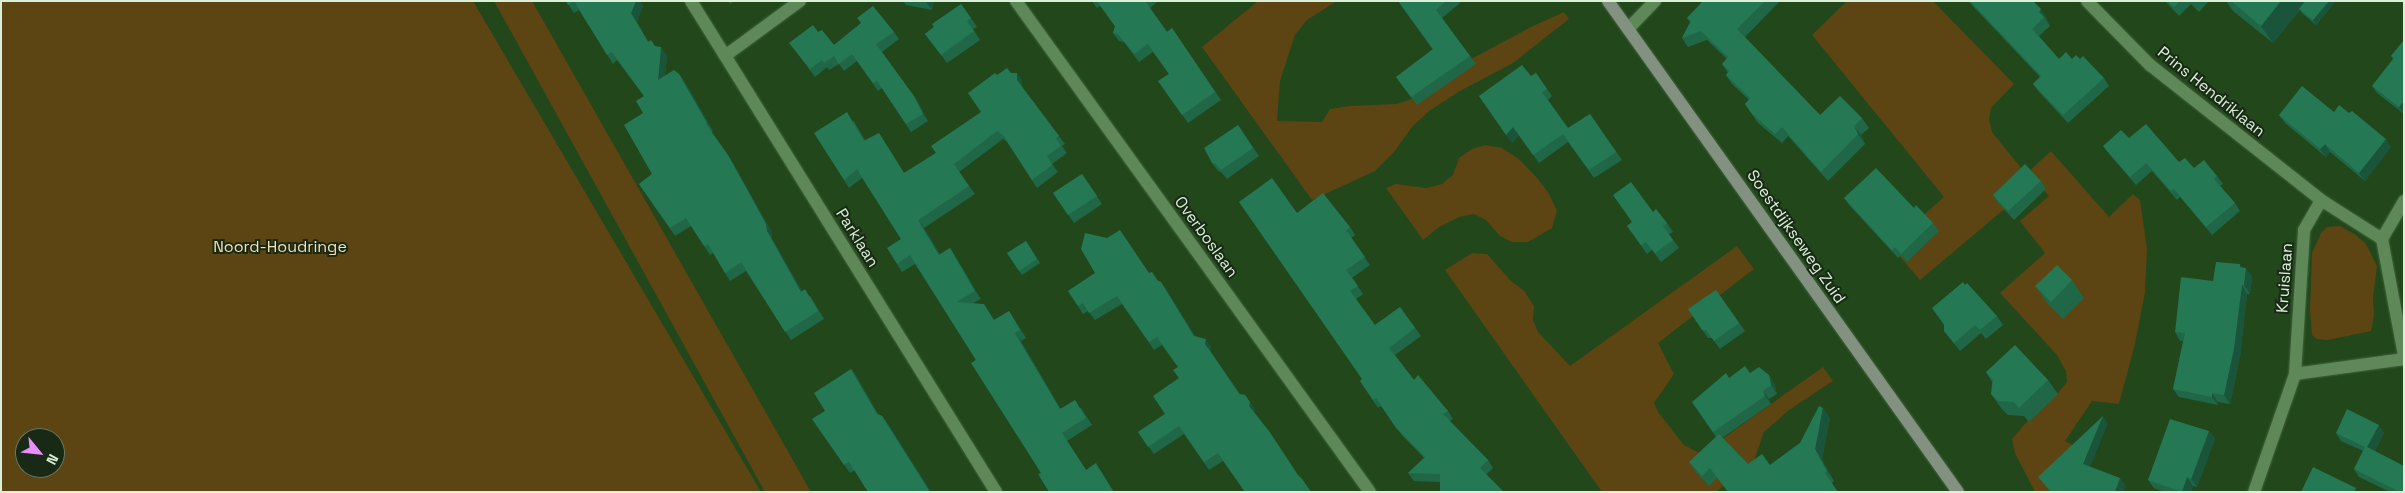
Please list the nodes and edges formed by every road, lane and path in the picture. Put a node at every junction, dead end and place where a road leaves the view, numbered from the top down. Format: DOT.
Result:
graph roads {
  1 [pos="691,1"];
  2 [pos="800,1"];
  3 [pos="1016,1"];
  4 [pos="1608,1"];
  5 [pos="1655,1"];
  6 [pos="2087,1"];
  7 [pos="1628,29"];
  8 [pos="725,56"];
  9 [pos="2321,200"];
  10 [pos="2404,201"];
  11 [pos="2382,238"];
  12 [pos="2404,355"];
  13 [pos="2404,359"];
  14 [pos="2295,374"];
  15 [pos="996,492"];
  16 [pos="1370,492"];
  17 [pos="1958,492"];
  18 [pos="2254,492"];
  1 -- 8 [label="street, Parklaan"];
  2 -- 8 [label="street"];
  3 -- 16 [label="street, Overboslaan"];
  4 -- 7 [label="main road, Soestdijkseweg Zuid"];
  5 -- 7 [label="street"];
  6 -- 9 [label="street, Prins Hendriklaan"];
  7 -- 17 [label="main road, Soestdijkseweg Zuid"];
  8 -- 15 [label="street, Parklaan"];
  9 -- 11 [label="street"];
  9 -- 14 [label="street, Kruislaan"];
  10 -- 11 [label="street"];
  11 -- 12 [label="street"];
  13 -- 14 [label="street"];
  14 -- 18 [label="street, Kruislaan"];
}
